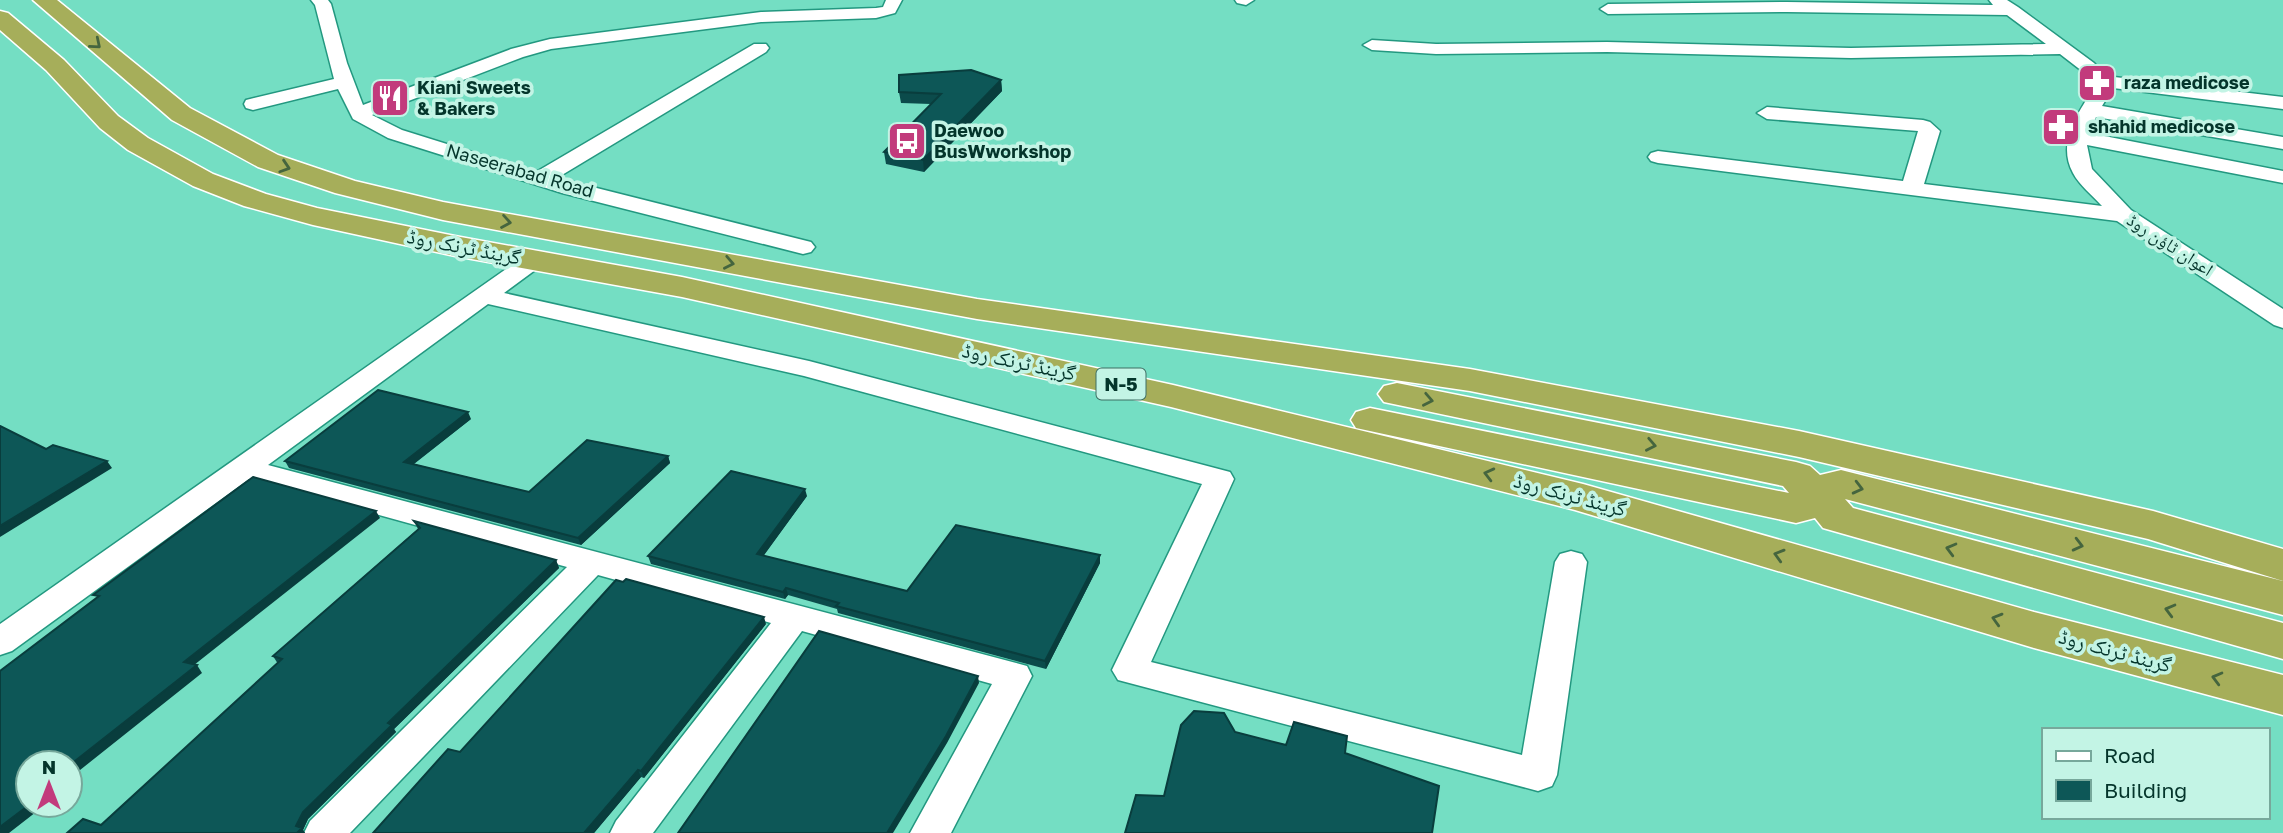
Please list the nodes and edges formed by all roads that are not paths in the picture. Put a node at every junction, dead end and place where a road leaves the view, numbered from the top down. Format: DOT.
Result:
graph roads {
  1 [pos="44,0"];
  2 [pos="319,0"];
  3 [pos="894,0"];
  4 [pos="2004,5"];
  5 [pos="718,8"];
  6 [pos="1608,9"];
  7 [pos="0,18"];
  8 [pos="706,23"];
  9 [pos="1372,45"];
  10 [pos="760,48"];
  11 [pos="2064,49"];
  12 [pos="2100,81"];
  13 [pos="345,82"];
  14 [pos="2283,103"];
  15 [pos="253,104"];
  16 [pos="2090,110"];
  17 [pos="358,113"];
  18 [pos="1767,113"];
  19 [pos="2078,137"];
  20 [pos="2283,143"];
  21 [pos="1658,157"];
  22 [pos="2283,177"];
  23 [pos="540,179"];
  24 [pos="1912,187"];
  25 [pos="2123,215"];
  26 [pos="803,247"];
  27 [pos="534,260"];
  28 [pos="484,296"];
  29 [pos="977,309"];
  30 [pos="2283,320"];
  31 [pos="1173,396"];
  32 [pos="244,468"];
  33 [pos="591,562"];
  34 [pos="1572,562"];
  35 [pos="2283,565"];
  36 [pos="2283,598"];
  37 [pos="794,617"];
  38 [pos="2283,641"];
  39 [pos="0,642"];
  40 [pos="2283,695"];
  41 [pos="324,833"];
  42 [pos="630,833"];
  43 [pos="930,833"];
  1 -- 29 [label="highway, گرینڈ ٹرنک روڈ, one-way"];
  2 -- 13 [label="street"];
  3 -- 8 [label="street"];
  4 -- 6 [label="street"];
  4 -- 11 [label="street"];
  5 -- 8 [label="street"];
  7 -- 27 [label="highway, گرینڈ ٹرنک روڈ / N-5"];
  8 -- 17 [label="street"];
  9 -- 11 [label="street"];
  10 -- 23 [label="street"];
  11 -- 12 [label="street"];
  12 -- 14 [label="street"];
  12 -- 16 [label="street"];
  13 -- 15 [label="street"];
  13 -- 17 [label="street"];
  16 -- 19 [label="street"];
  16 -- 20 [label="street"];
  17 -- 23 [label="street, Naseerabad Road"];
  18 -- 24 [label="street"];
  19 -- 22 [label="street"];
  19 -- 25 [label="street, اعوان ٹاؤن روڈ"];
  21 -- 24 [label="street"];
  23 -- 26 [label="street, Naseerabad Road"];
  24 -- 25 [label="street"];
  25 -- 30 [label="street, اعوان ٹاؤن روڈ"];
  27 -- 28 [label="street"];
  27 -- 31 [label="highway, گرینڈ ٹرنک روڈ / N-5"];
  28 -- 32 [label="street"];
  28 -- 34 [label="street"];
  29 -- 31 [label="highway, one-way"];
  29 -- 35 [label="highway, گرینڈ ٹرنک روڈ"];
  40 -- 31 [label="highway, گرینڈ ٹرنک روڈ / N-5, one-way"];
  32 -- 33 [label="street"];
  32 -- 39 [label="street"];
  33 -- 37 [label="street"];
  33 -- 41 [label="street"];
  38 -- 36 [label="highway, one-way"];
  37 -- 42 [label="street"];
  37 -- 43 [label="street"];
}
